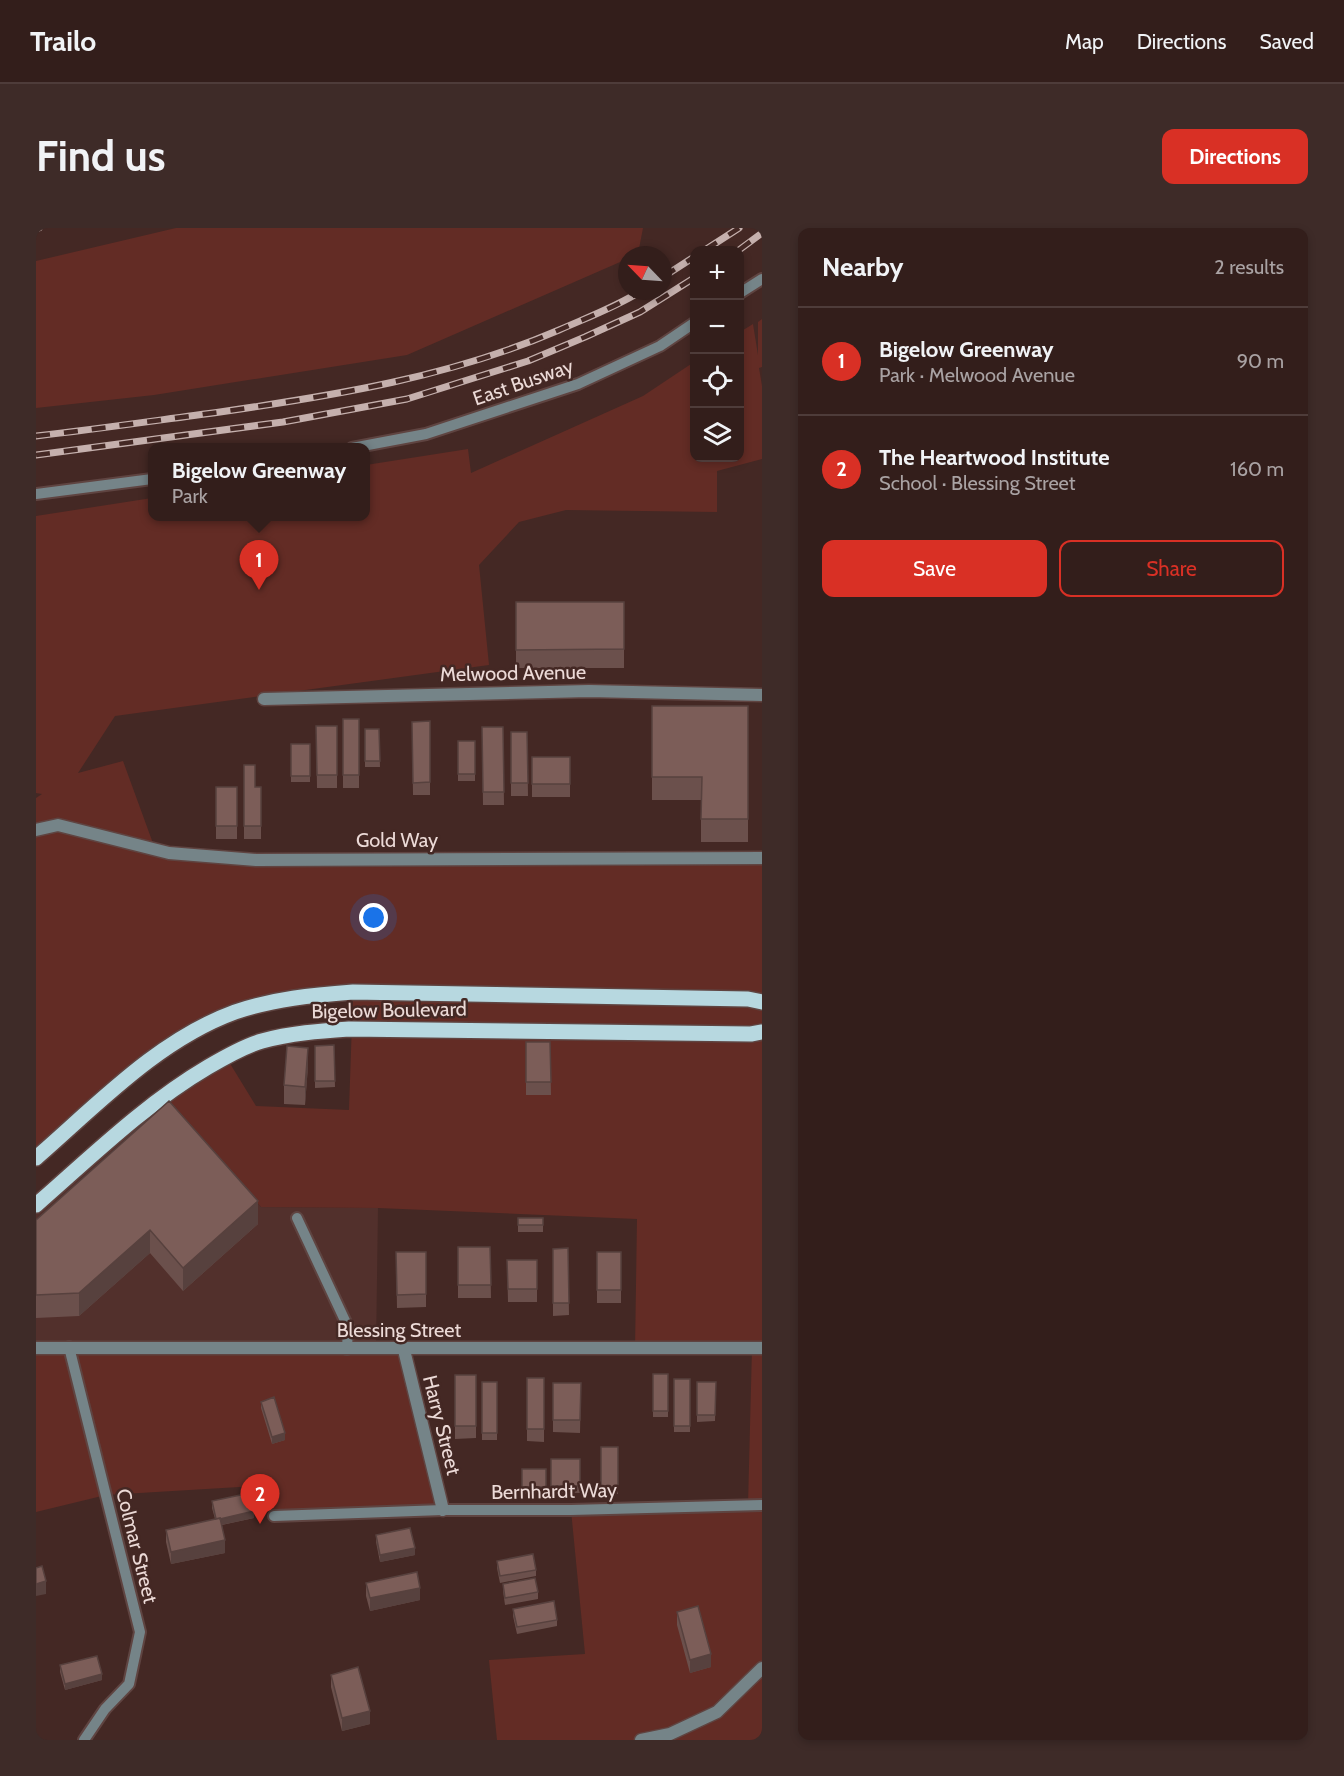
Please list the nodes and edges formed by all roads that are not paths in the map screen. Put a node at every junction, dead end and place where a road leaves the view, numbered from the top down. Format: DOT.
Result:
graph roads {
  1 [pos="762,279"];
  2 [pos="744,291"];
  3 [pos="690,326"];
  4 [pos="370,444"];
  5 [pos="148,480"];
  6 [pos="36,494"];
  7 [pos="762,695"];
  8 [pos="264,699"];
  9 [pos="36,830"];
  10 [pos="762,858"];
  11 [pos="762,1002"];
  12 [pos="762,1032"];
  13 [pos="36,1158"];
  14 [pos="36,1205"];
  15 [pos="297,1218"];
  16 [pos="69,1347"];
  17 [pos="36,1348"];
  18 [pos="762,1348"];
  19 [pos="347,1349"];
  20 [pos="404,1350"];
  21 [pos="762,1505"];
  22 [pos="443,1510"];
  23 [pos="274,1516"];
  24 [pos="762,1668"];
  25 [pos="84,1740"];
  26 [pos="641,1740"];
  1 -- 2 [label="lane"];
  3 -- 4 [label="lane, East Busway"];
  5 -- 6 [label="lane"];
  7 -- 8 [label="street, Melwood Avenue"];
  9 -- 10 [label="street, Gold Way"];
  11 -- 13 [label="main road, Bigelow Boulevard"];
  12 -- 14 [label="main road, Bigelow Boulevard"];
  15 -- 19 [label="lane"];
  16 -- 17 [label="street, Blessing Street"];
  16 -- 19 [label="street, Blessing Street"];
  16 -- 25 [label="lane, Colmar Street"];
  18 -- 20 [label="street, Blessing Street"];
  19 -- 20 [label="street, Blessing Street"];
  20 -- 22 [label="street, Harry Street"];
  21 -- 22 [label="lane, Bernhardt Way"];
  22 -- 23 [label="lane, Bernhardt Way"];
  24 -- 26 [label="street"];
}
